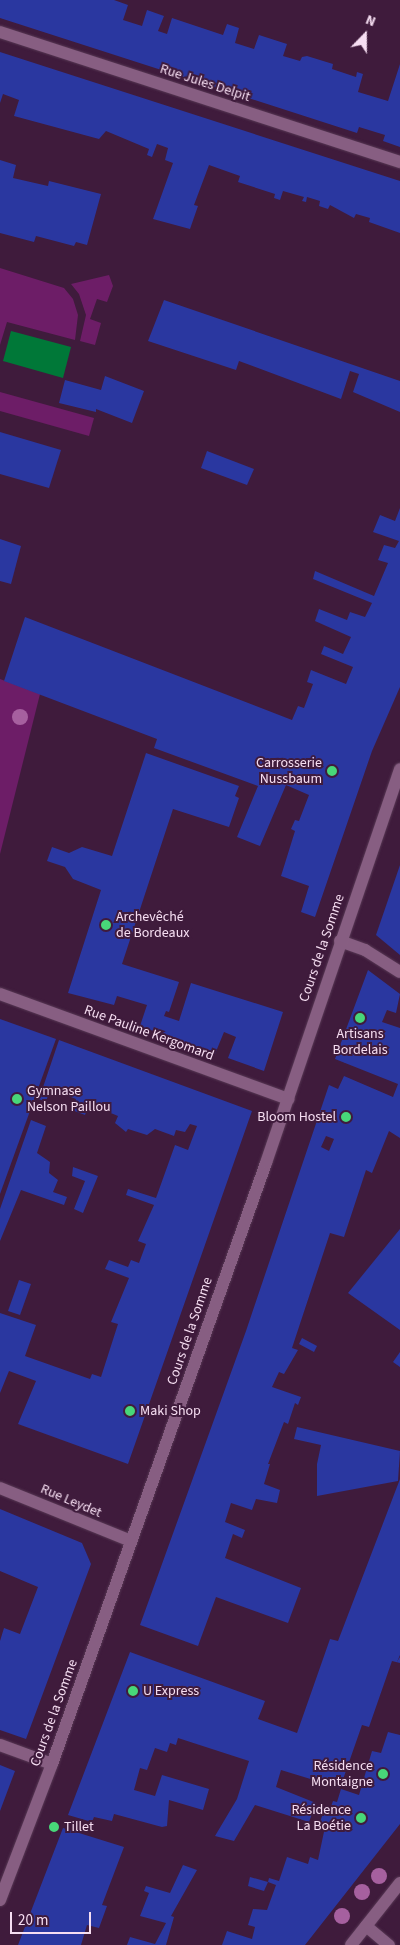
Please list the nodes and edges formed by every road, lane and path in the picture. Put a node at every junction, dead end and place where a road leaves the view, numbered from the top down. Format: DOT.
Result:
graph roads {
  1 [pos="0,32"];
  2 [pos="400,162"];
  3 [pos="400,769"];
  4 [pos="340,941"];
  5 [pos="400,972"];
  6 [pos="0,994"];
  7 [pos="288,1099"];
  8 [pos="0,1488"];
  9 [pos="131,1540"];
  10 [pos="0,1745"];
  11 [pos="52,1764"];
  12 [pos="400,1883"];
  13 [pos="0,1900"];
  14 [pos="366,1926"];
  15 [pos="351,1945"];
  16 [pos="389,1945"];
  1 -- 2 [label="main road, Rue Jules Delpit"];
  3 -- 4 [label="main road, Cours de la Somme"];
  4 -- 5 [label="main road"];
  4 -- 7 [label="main road, Cours de la Somme"];
  6 -- 7 [label="main road, Rue Pauline Kergomard"];
  7 -- 9 [label="main road, Cours de la Somme"];
  8 -- 9 [label="main road, Rue Leydet"];
  9 -- 11 [label="main road, Cours de la Somme"];
  10 -- 11 [label="main road"];
  11 -- 13 [label="main road, Cours de la Somme"];
  12 -- 14 [label="main road"];
  14 -- 15 [label="main road"];
  14 -- 16 [label="main road"];
}
